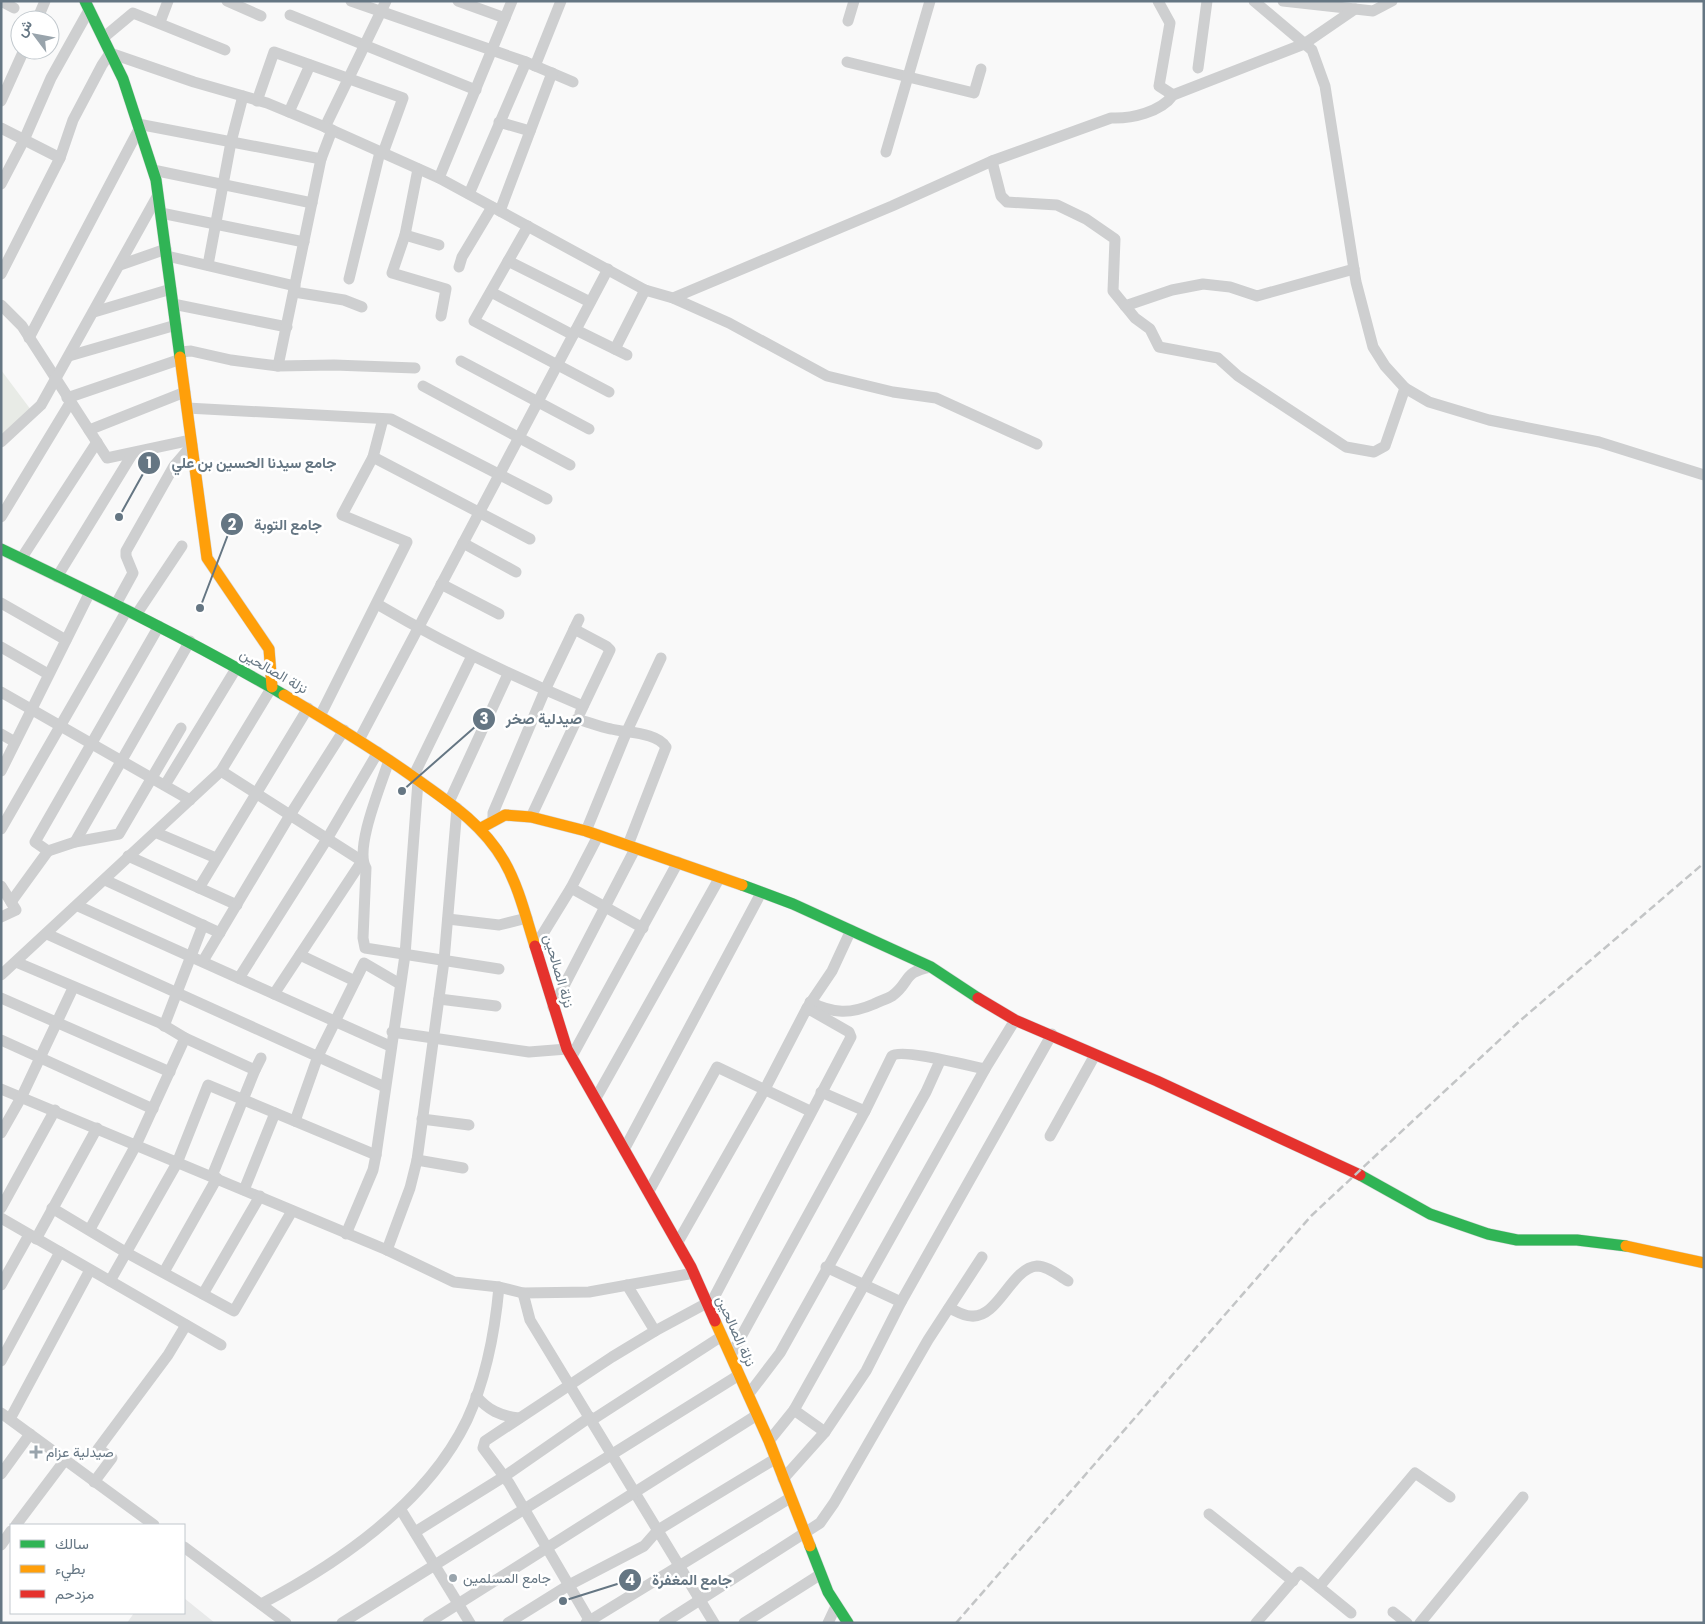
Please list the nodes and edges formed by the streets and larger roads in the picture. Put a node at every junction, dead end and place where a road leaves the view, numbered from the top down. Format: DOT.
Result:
graph roads {
  1 [pos="1,1"];
  2 [pos="168,1"];
  3 [pos="227,1"];
  4 [pos="352,1"];
  5 [pos="458,1"];
  6 [pos="512,1"];
  7 [pos="561,1"];
  8 [pos="854,1"];
  9 [pos="930,1"];
  10 [pos="1158,1"];
  11 [pos="1207,1"];
  12 [pos="1254,1"];
  13 [pos="1283,1"];
  14 [pos="1392,1"];
  15 [pos="87,6"];
  16 [pos="384,7"];
  17 [pos="14,8"];
  18 [pos="1356,9"];
  19 [pos="290,15"];
  20 [pos="261,16"];
  21 [pos="505,18"];
  22 [pos="848,21"];
  23 [pos="160,22"];
  24 [pos="102,38"];
  25 [pos="365,44"];
  26 [pos="1304,44"];
  27 [pos="225,50"];
  28 [pos="492,51"];
  29 [pos="110,53"];
  30 [pos="19,60"];
  31 [pos="847,62"];
  32 [pos="530,64"];
  33 [pos="310,65"];
  34 [pos="1198,68"];
  35 [pos="981,69"];
  36 [pos="552,73"];
  37 [pos="348,78"];
  38 [pos="908,78"];
  39 [pos="573,82"];
  40 [pos="476,90"];
  41 [pos="1173,95"];
  42 [pos="243,96"];
  43 [pos="257,100"];
  44 [pos="1,101"];
  45 [pos="289,112"];
  46 [pos="499,122"];
  47 [pos="138,126"];
  48 [pos="1,128"];
  49 [pos="328,128"];
  50 [pos="530,131"];
  51 [pos="24,140"];
  52 [pos="231,142"];
  53 [pos="382,152"];
  54 [pos="886,152"];
  55 [pos="60,158"];
  56 [pos="321,159"];
  57 [pos="992,160"];
  58 [pos="418,169"];
  59 [pos="153,170"];
  60 [pos="439,178"];
  61 [pos="1,184"];
  62 [pos="224,185"];
  63 [pos="469,194"];
  64 [pos="158,195"];
  65 [pos="312,203"];
  66 [pos="496,209"];
  67 [pos="161,213"];
  68 [pos="216,224"];
  69 [pos="528,226"];
  70 [pos="405,235"];
  71 [pos="304,242"];
  72 [pos="440,245"];
  73 [pos="166,252"];
  74 [pos="508,261"];
  75 [pos="120,265"];
  76 [pos="208,265"];
  77 [pos="459,267"];
  78 [pos="608,269"];
  79 [pos="1354,269"];
  80 [pos="1,274"];
  81 [pos="349,279"];
  82 [pos="171,289"];
  83 [pos="295,289"];
  84 [pos="645,290"];
  85 [pos="491,292"];
  86 [pos="673,298"];
  87 [pos="590,302"];
  88 [pos="173,304"];
  89 [pos="1,305"];
  90 [pos="1125,306"];
  91 [pos="362,307"];
  92 [pos="94,312"];
  93 [pos="441,316"];
  94 [pos="176,325"];
  95 [pos="287,327"];
  96 [pos="575,332"];
  97 [pos="29,338"];
  98 [pos="615,349"];
  99 [pos="627,355"];
  100 [pos="69,356"];
  101 [pos="180,356"];
  102 [pos="461,362"];
  103 [pos="558,365"];
  104 [pos="278,366"];
  105 [pos="415,368"];
  106 [pos="56,381"];
  107 [pos="423,386"];
  108 [pos="1405,388"];
  109 [pos="185,392"];
  110 [pos="609,392"];
  111 [pos="69,400"];
  112 [pos="538,402"];
  113 [pos="187,408"];
  114 [pos="382,419"];
  115 [pos="589,429"];
  116 [pos="89,430"];
  117 [pos="519,437"];
  118 [pos="1,442"];
  119 [pos="96,442"];
  120 [pos="192,443"];
  121 [pos="1037,444"];
  122 [pos="133,453"];
  123 [pos="373,457"];
  124 [pos="570,465"];
  125 [pos="499,475"];
  126 [pos="1704,475"];
  127 [pos="547,499"];
  128 [pos="480,511"];
  129 [pos="1,517"];
  130 [pos="530,539"];
  131 [pos="463,543"];
  132 [pos="182,546"];
  133 [pos="1,549"];
  134 [pos="21,559"];
  135 [pos="516,572"];
  136 [pos="57,577"];
  137 [pos="442,584"];
  138 [pos="90,592"];
  139 [pos="1,603"];
  140 [pos="116,604"];
  141 [pos="377,604"];
  142 [pos="132,612"];
  143 [pos="499,614"];
  144 [pos="159,626"];
  145 [pos="418,628"];
  146 [pos="66,640"];
  147 [pos="190,641"];
  148 [pos="1,647"];
  149 [pos="472,656"];
  150 [pos="661,658"];
  151 [pos="237,667"];
  152 [pos="48,674"];
  153 [pos="508,674"];
  154 [pos="272,687"];
  155 [pos="545,690"];
  156 [pos="1,692"];
  157 [pos="583,706"];
  158 [pos="308,708"];
  159 [pos="31,709"];
  160 [pos="320,716"];
  161 [pos="577,719"];
  162 [pos="62,726"];
  163 [pos="181,728"];
  164 [pos="344,730"];
  165 [pos="627,731"];
  166 [pos="1,734"];
  167 [pos="359,740"];
  168 [pos="16,742"];
  169 [pos="91,743"];
  170 [pos="378,752"];
  171 [pos="121,760"];
  172 [pos="389,760"];
  173 [pos="1,771"];
  174 [pos="221,771"];
  175 [pos="151,777"];
  176 [pos="416,779"];
  177 [pos="165,785"];
  178 [pos="256,794"];
  179 [pos="190,800"];
  180 [pos="453,805"];
  181 [pos="290,815"];
  182 [pos="531,817"];
  183 [pos="493,821"];
  184 [pos="481,828"];
  185 [pos="1,829"];
  186 [pos="586,831"];
  187 [pos="157,832"];
  188 [pos="598,836"];
  189 [pos="327,838"];
  190 [pos="75,842"];
  191 [pos="632,847"];
  192 [pos="48,851"];
  193 [pos="128,856"];
  194 [pos="216,858"];
  195 [pos="362,861"];
  196 [pos="678,862"];
  197 [pos="720,878"];
  198 [pos="105,880"];
  199 [pos="1,886"];
  200 [pos="199,888"];
  201 [pos="571,888"];
  202 [pos="761,893"];
  203 [pos="11,902"];
  204 [pos="236,904"];
  205 [pos="78,906"];
  206 [pos="605,908"];
  207 [pos="1,917"];
  208 [pos="527,918"];
  209 [pos="448,919"];
  210 [pos="203,925"];
  211 [pos="643,928"];
  212 [pos="851,930"];
  213 [pos="220,933"];
  214 [pos="47,934"];
  215 [pos="536,945"];
  216 [pos="300,955"];
  217 [pos="405,955"];
  218 [pos="190,956"];
  219 [pos="444,961"];
  220 [pos="16,962"];
  221 [pos="203,962"];
  222 [pos="931,967"];
  223 [pos="499,969"];
  224 [pos="1,975"];
  225 [pos="239,978"];
  226 [pos="354,981"];
  227 [pos="400,984"];
  228 [pos="73,988"];
  229 [pos="178,994"];
  230 [pos="274,994"];
  231 [pos="1,998"];
  232 [pos="439,999"];
  233 [pos="808,1005"];
  234 [pos="496,1006"];
  235 [pos="553,1007"];
  236 [pos="1015,1020"];
  237 [pos="334,1021"];
  238 [pos="56,1022"];
  239 [pos="164,1026"];
  240 [pos="392,1032"];
  241 [pos="1052,1034"];
  242 [pos="433,1037"];
  243 [pos="186,1038"];
  244 [pos="1,1040"];
  245 [pos="390,1046"];
  246 [pos="570,1053"];
  247 [pos="1095,1055"];
  248 [pos="318,1056"];
  249 [pos="39,1057"];
  250 [pos="261,1058"];
  251 [pos="940,1061"];
  252 [pos="985,1068"];
  253 [pos="254,1070"];
  254 [pos="170,1072"];
  255 [pos="385,1087"];
  256 [pos="765,1088"];
  257 [pos="1,1089"];
  258 [pos="821,1092"];
  259 [pos="22,1096"];
  260 [pos="596,1098"];
  261 [pos="244,1100"];
  262 [pos="55,1110"];
  263 [pos="153,1110"];
  264 [pos="865,1110"];
  265 [pos="810,1111"];
  266 [pos="275,1113"];
  267 [pos="422,1119"];
  268 [pos="295,1121"];
  269 [pos="469,1126"];
  270 [pos="97,1128"];
  271 [pos="1,1133"];
  272 [pos="1050,1136"];
  273 [pos="136,1145"];
  274 [pos="625,1148"];
  275 [pos="376,1155"];
  276 [pos="417,1160"];
  277 [pos="178,1162"];
  278 [pos="463,1168"];
  279 [pos="215,1177"];
  280 [pos="244,1190"];
  281 [pos="649,1191"];
  282 [pos="260,1196"];
  283 [pos="1,1208"];
  284 [pos="52,1208"];
  285 [pos="292,1211"];
  286 [pos="1,1218"];
  287 [pos="90,1229"];
  288 [pos="346,1234"];
  289 [pos="32,1237"];
  290 [pos="678,1242"];
  291 [pos="387,1250"];
  292 [pos="60,1252"];
  293 [pos="127,1253"];
  294 [pos="982,1257"];
  295 [pos="1704,1263"];
  296 [pos="826,1267"];
  297 [pos="90,1270"];
  298 [pos="164,1272"];
  299 [pos="694,1273"];
  300 [pos="110,1281"];
  301 [pos="1068,1281"];
  302 [pos="627,1284"];
  303 [pos="864,1284"];
  304 [pos="1,1285"];
  305 [pos="500,1287"];
  306 [pos="523,1293"];
  307 [pos="203,1294"];
  308 [pos="901,1302"];
  309 [pos="708,1305"];
  310 [pos="949,1308"];
  311 [pos="186,1325"];
  312 [pos="654,1331"];
  313 [pos="722,1336"];
  314 [pos="221,1345"];
  315 [pos="731,1355"];
  316 [pos="1,1361"];
  317 [pos="740,1375"];
  318 [pos="571,1385"];
  319 [pos="748,1395"];
  320 [pos="476,1396"];
  321 [pos="794,1410"];
  322 [pos="757,1415"];
  323 [pos="5,1416"];
  324 [pos="519,1418"];
  325 [pos="591,1419"];
  326 [pos="824,1432"];
  327 [pos="30,1434"];
  328 [pos="768,1441"];
  329 [pos="612,1454"];
  330 [pos="776,1459"];
  331 [pos="64,1460"];
  332 [pos="1,1474"];
  333 [pos="505,1476"];
  334 [pos="783,1479"];
  335 [pos="94,1482"];
  336 [pos="635,1492"];
  337 [pos="1450,1497"];
  338 [pos="1523,1497"];
  339 [pos="790,1498"];
  340 [pos="524,1508"];
  341 [pos="401,1510"];
  342 [pos="1208,1514"];
  343 [pos="17,1524"];
  344 [pos="153,1524"];
  345 [pos="658,1530"];
  346 [pos="415,1532"];
  347 [pos="10,1533"];
  348 [pos="804,1534"];
  349 [pos="1,1545"];
  350 [pos="547,1547"];
  351 [pos="185,1548"];
  352 [pos="434,1565"];
  353 [pos="679,1566"];
  354 [pos="820,1574"];
  355 [pos="1293,1581"];
  356 [pos="569,1585"];
  357 [pos="1319,1587"];
  358 [pos="700,1601"];
  359 [pos="458,1603"];
  360 [pos="261,1604"];
  361 [pos="836,1606"];
  362 [pos="1393,1612"];
  363 [pos="1351,1613"];
  364 [pos="271,1618"];
  365 [pos="589,1622"];
  366 [pos="828,1622"];
  367 [pos="286,1623"];
  368 [pos="342,1623"];
  369 [pos="428,1623"];
  370 [pos="470,1623"];
  371 [pos="508,1623"];
  372 [pos="664,1623"];
  373 [pos="714,1623"];
  374 [pos="744,1623"];
  375 [pos="848,1623"];
  376 [pos="1256,1623"];
  377 [pos="1407,1623"];
  378 [pos="1420,1623"];
  1 -- 17 [label="street"];
  2 -- 23 [label="street"];
  3 -- 20 [label="street"];
  4 -- 16 [label="street"];
  5 -- 21 [label="street"];
  6 -- 21 [label="street"];
  7 -- 32 [label="street"];
  8 -- 22 [label="street"];
  9 -- 38 [label="street"];
  10 -- 41 [label="street"];
  11 -- 34 [label="street"];
  12 -- 26 [label="street"];
  13 -- 18 [label="street"];
  14 -- 18 [label="street"];
  15 -- 24 [label="street"];
  15 -- 51 [label="street"];
  16 -- 25 [label="street"];
  16 -- 28 [label="street"];
  18 -- 26 [label="street"];
  19 -- 25 [label="street"];
  21 -- 28 [label="street"];
  23 -- 24 [label="street"];
  23 -- 27 [label="street"];
  24 -- 29 [label="street"];
  25 -- 37 [label="street"];
  25 -- 40 [label="street"];
  26 -- 41 [label="street"];
  26 -- 79 [label="street"];
  28 -- 32 [label="street"];
  28 -- 40 [label="street"];
  29 -- 42 [label="street"];
  29 -- 47 [label="street"];
  29 -- 55 [label="street"];
  30 -- 44 [label="street"];
  31 -- 38 [label="street"];
  32 -- 36 [label="street"];
  32 -- 46 [label="street"];
  33 -- 37 [label="street"];
  33 -- 43 [label="street"];
  33 -- 45 [label="street"];
  35 -- 38 [label="street"];
  36 -- 39 [label="street"];
  36 -- 50 [label="street"];
  37 -- 49 [label="street"];
  37 -- 53 [label="street"];
  38 -- 54 [label="street"];
  40 -- 60 [label="street"];
  41 -- 57 [label="street"];
  42 -- 43 [label="street"];
  42 -- 52 [label="street"];
  43 -- 45 [label="street"];
  45 -- 49 [label="street"];
  46 -- 50 [label="street"];
  46 -- 63 [label="street"];
  47 -- 52 [label="street"];
  47 -- 59 [label="street"];
  47 -- 97 [label="street"];
  48 -- 51 [label="street"];
  49 -- 53 [label="street"];
  49 -- 56 [label="street"];
  50 -- 66 [label="street"];
  51 -- 55 [label="street"];
  51 -- 61 [label="street"];
  52 -- 56 [label="street"];
  52 -- 62 [label="street"];
  53 -- 58 [label="street"];
  53 -- 81 [label="street"];
  55 -- 80 [label="street"];
  56 -- 65 [label="street"];
  57 -- 86 [label="street"];
  57 -- 90 [label="street"];
  58 -- 60 [label="street"];
  58 -- 70 [label="street"];
  59 -- 62 [label="street"];
  59 -- 64 [label="street"];
  60 -- 63 [label="street"];
  62 -- 65 [label="street"];
  62 -- 68 [label="street"];
  63 -- 66 [label="street"];
  64 -- 67 [label="street"];
  64 -- 75 [label="street"];
  65 -- 71 [label="street"];
  66 -- 69 [label="street"];
  66 -- 77 [label="street"];
  67 -- 68 [label="street"];
  67 -- 73 [label="street"];
  68 -- 71 [label="street"];
  68 -- 76 [label="street"];
  69 -- 74 [label="street"];
  69 -- 78 [label="street"];
  70 -- 72 [label="street"];
  70 -- 93 [label="street"];
  71 -- 83 [label="street"];
  73 -- 75 [label="street"];
  73 -- 76 [label="street"];
  73 -- 82 [label="street"];
  74 -- 85 [label="street"];
  74 -- 87 [label="street"];
  75 -- 92 [label="street"];
  76 -- 83 [label="street"];
  78 -- 84 [label="street"];
  78 -- 87 [label="street"];
  79 -- 90 [label="street"];
  79 -- 108 [label="street"];
  82 -- 88 [label="street"];
  82 -- 92 [label="street"];
  83 -- 91 [label="street"];
  83 -- 95 [label="street"];
  84 -- 86 [label="street"];
  84 -- 98 [label="street"];
  85 -- 96 [label="street"];
  85 -- 103 [label="street"];
  86 -- 121 [label="street"];
  87 -- 96 [label="street"];
  88 -- 94 [label="street"];
  88 -- 95 [label="street"];
  89 -- 97 [label="street"];
  90 -- 108 [label="street"];
  92 -- 100 [label="street"];
  94 -- 100 [label="street"];
  94 -- 101 [label="street"];
  95 -- 104 [label="street"];
  96 -- 98 [label="street"];
  96 -- 103 [label="street"];
  97 -- 106 [label="street"];
  98 -- 99 [label="street"];
  100 -- 106 [label="street"];
  101 -- 104 [label="street"];
  101 -- 109 [label="street"];
  101 -- 111 [label="street"];
  102 -- 112 [label="street"];
  103 -- 110 [label="street"];
  103 -- 112 [label="street"];
  104 -- 105 [label="street"];
  106 -- 111 [label="street"];
  106 -- 118 [label="street"];
  107 -- 117 [label="street"];
  108 -- 126 [label="street"];
  109 -- 113 [label="street"];
  109 -- 116 [label="street"];
  111 -- 116 [label="street"];
  111 -- 129 [label="street"];
  112 -- 115 [label="street"];
  112 -- 117 [label="street"];
  113 -- 114 [label="street"];
  113 -- 120 [label="street"];
  114 -- 123 [label="street"];
  114 -- 125 [label="street"];
  116 -- 119 [label="street"];
  117 -- 124 [label="street"];
  117 -- 125 [label="street"];
  119 -- 122 [label="street"];
  119 -- 134 [label="street"];
  120 -- 122 [label="street"];
  120 -- 140 [label="street"];
  120 -- 154 [label="street"];
  122 -- 136 [label="street"];
  123 -- 128 [label="street"];
  123 -- 141 [label="street"];
  125 -- 127 [label="street"];
  125 -- 128 [label="street"];
  128 -- 130 [label="street"];
  128 -- 131 [label="street"];
  131 -- 135 [label="street"];
  131 -- 137 [label="street"];
  132 -- 142 [label="street"];
  133 -- 134 [label="street, نزلة الصالحين"];
  134 -- 136 [label="street, نزلة الصالحين"];
  136 -- 138 [label="street, نزلة الصالحين"];
  137 -- 143 [label="street"];
  137 -- 145 [label="street"];
  138 -- 140 [label="street, نزلة الصالحين"];
  138 -- 146 [label="street"];
  139 -- 146 [label="street"];
  140 -- 142 [label="street, نزلة الصالحين"];
  141 -- 145 [label="street"];
  141 -- 160 [label="street"];
  142 -- 144 [label="street, نزلة الصالحين"];
  142 -- 162 [label="street"];
  144 -- 147 [label="street, نزلة الصالحين"];
  144 -- 169 [label="street"];
  145 -- 149 [label="street"];
  145 -- 167 [label="street"];
  146 -- 152 [label="street"];
  147 -- 151 [label="street, نزلة الصالحين"];
  147 -- 171 [label="street"];
  148 -- 152 [label="street"];
  149 -- 153 [label="street"];
  149 -- 176 [label="street"];
  150 -- 165 [label="street"];
  151 -- 154 [label="street, نزلة الصالحين"];
  151 -- 177 [label="street"];
  152 -- 159 [label="street"];
  153 -- 155 [label="street"];
  153 -- 180 [label="street"];
  154 -- 158 [label="street, نزلة الصالحين"];
  154 -- 174 [label="street"];
  155 -- 157 [label="street"];
  155 -- 157 [label="street"];
  155 -- 183 [label="street"];
  156 -- 159 [label="street"];
  157 -- 161 [label="street"];
  158 -- 160 [label="street, نزلة الصالحين"];
  158 -- 178 [label="street"];
  159 -- 162 [label="street"];
  159 -- 168 [label="street"];
  160 -- 164 [label="street, نزلة الصالحين"];
  161 -- 165 [label="street"];
  161 -- 182 [label="street"];
  162 -- 169 [label="street"];
  162 -- 185 [label="street"];
  163 -- 175 [label="street"];
  164 -- 167 [label="street, نزلة الصالحين"];
  164 -- 181 [label="street"];
  165 -- 186 [label="street"];
  165 -- 191 [label="street"];
  166 -- 168 [label="street"];
  167 -- 170 [label="street, نزلة الصالحين"];
  168 -- 173 [label="street"];
  169 -- 171 [label="street"];
  169 -- 192 [label="street"];
  170 -- 172 [label="street, نزلة الصالحين"];
  170 -- 189 [label="street"];
  171 -- 175 [label="street"];
  171 -- 190 [label="street"];
  172 -- 176 [label="street, نزلة الصالحين"];
  172 -- 195 [label="street"];
  174 -- 178 [label="street"];
  174 -- 179 [label="street"];
  175 -- 177 [label="street"];
  175 -- 190 [label="street"];
  176 -- 180 [label="street, نزلة الصالحين"];
  176 -- 217 [label="street"];
  177 -- 179 [label="street"];
  178 -- 181 [label="street"];
  178 -- 194 [label="street"];
  179 -- 187 [label="street"];
  180 -- 184 [label="street, نزلة الصالحين"];
  180 -- 209 [label="street"];
  181 -- 189 [label="street"];
  181 -- 204 [label="street"];
  182 -- 183 [label="street"];
  182 -- 186 [label="street"];
  183 -- 184 [label="street"];
  184 -- 208 [label="street, نزلة الصالحين"];
  186 -- 188 [label="street"];
  187 -- 193 [label="street"];
  187 -- 194 [label="street"];
  188 -- 191 [label="street"];
  188 -- 201 [label="street"];
  189 -- 195 [label="street"];
  189 -- 225 [label="street"];
  190 -- 192 [label="street"];
  191 -- 196 [label="street"];
  191 -- 206 [label="street"];
  192 -- 203 [label="street"];
  193 -- 198 [label="street"];
  193 -- 200 [label="street"];
  194 -- 200 [label="street"];
  195 -- 216 [label="street"];
  195 -- 217 [label="street"];
  196 -- 197 [label="street"];
  196 -- 211 [label="street"];
  197 -- 202 [label="street"];
  197 -- 260 [label="street"];
  198 -- 205 [label="street"];
  198 -- 210 [label="street"];
  199 -- 203 [label="street"];
  200 -- 204 [label="street"];
  201 -- 206 [label="street"];
  201 -- 215 [label="street"];
  202 -- 212 [label="street"];
  202 -- 274 [label="street"];
  203 -- 207 [label="street"];
  204 -- 213 [label="street"];
  205 -- 214 [label="street"];
  205 -- 218 [label="street"];
  206 -- 211 [label="street"];
  206 -- 235 [label="street"];
  208 -- 209 [label="street"];
  208 -- 215 [label="street, نزلة الصالحين"];
  209 -- 219 [label="street"];
  210 -- 213 [label="street"];
  210 -- 218 [label="street"];
  211 -- 246 [label="street"];
  212 -- 222 [label="street"];
  212 -- 233 [label="street"];
  213 -- 221 [label="street"];
  214 -- 220 [label="street"];
  214 -- 229 [label="street"];
  215 -- 235 [label="street, نزلة الصالحين"];
  216 -- 226 [label="street"];
  216 -- 230 [label="street"];
  217 -- 219 [label="street"];
  217 -- 227 [label="street"];
  218 -- 221 [label="street"];
  218 -- 229 [label="street"];
  219 -- 223 [label="street"];
  219 -- 232 [label="street"];
  220 -- 224 [label="street"];
  220 -- 228 [label="street"];
  221 -- 225 [label="street"];
  222 -- 233 [label="street"];
  222 -- 236 [label="street"];
  225 -- 230 [label="street"];
  226 -- 227 [label="street"];
  226 -- 237 [label="street"];
  227 -- 240 [label="street"];
  228 -- 238 [label="street"];
  228 -- 239 [label="street"];
  229 -- 239 [label="street"];
  229 -- 248 [label="street"];
  230 -- 237 [label="street"];
  231 -- 238 [label="street"];
  232 -- 234 [label="street"];
  232 -- 242 [label="street"];
  233 -- 256 [label="street"];
  233 -- 258 [label="street"];
  235 -- 246 [label="street, نزلة الصالحين"];
  236 -- 241 [label="street"];
  236 -- 252 [label="street"];
  237 -- 245 [label="street"];
  237 -- 248 [label="street"];
  238 -- 249 [label="street"];
  238 -- 254 [label="street"];
  239 -- 243 [label="street"];
  240 -- 242 [label="street"];
  240 -- 245 [label="street"];
  241 -- 247 [label="street"];
  241 -- 308 [label="street"];
  242 -- 246 [label="street"];
  242 -- 267 [label="street"];
  243 -- 253 [label="street"];
  243 -- 254 [label="street"];
  244 -- 249 [label="street"];
  245 -- 255 [label="street"];
  246 -- 260 [label="street, نزلة الصالحين"];
  247 -- 272 [label="street"];
  247 -- 295 [label="street"];
  248 -- 255 [label="street"];
  248 -- 268 [label="street"];
  249 -- 259 [label="street"];
  249 -- 263 [label="street"];
  250 -- 253 [label="street"];
  251 -- 252 [label="street"];
  251 -- 264 [label="street"];
  251 -- 296 [label="street"];
  252 -- 303 [label="street"];
  253 -- 261 [label="street"];
  254 -- 263 [label="street"];
  255 -- 275 [label="street"];
  256 -- 265 [label="street"];
  256 -- 281 [label="street"];
  256 -- 290 [label="street"];
  257 -- 259 [label="street"];
  258 -- 264 [label="street"];
  258 -- 265 [label="street"];
  259 -- 262 [label="street"];
  259 -- 271 [label="street"];
  260 -- 274 [label="street, نزلة الصالحين"];
  261 -- 266 [label="street"];
  261 -- 277 [label="street"];
  261 -- 279 [label="street"];
  262 -- 270 [label="street"];
  262 -- 283 [label="street"];
  263 -- 273 [label="street"];
  264 -- 315 [label="street"];
  265 -- 309 [label="street"];
  266 -- 268 [label="street"];
  266 -- 280 [label="street"];
  267 -- 269 [label="street"];
  267 -- 276 [label="street"];
  268 -- 275 [label="street"];
  270 -- 273 [label="street"];
  270 -- 284 [label="street"];
  273 -- 277 [label="street"];
  273 -- 287 [label="street"];
  274 -- 281 [label="street, نزلة الصالحين"];
  275 -- 288 [label="street"];
  276 -- 278 [label="street"];
  276 -- 291 [label="street"];
  277 -- 279 [label="street"];
  277 -- 293 [label="street"];
  279 -- 280 [label="street"];
  279 -- 298 [label="street"];
  280 -- 282 [label="street"];
  281 -- 290 [label="street, نزلة الصالحين"];
  282 -- 285 [label="street"];
  282 -- 307 [label="street"];
  284 -- 287 [label="street"];
  284 -- 289 [label="street"];
  285 -- 288 [label="street"];
  285 -- 307 [label="street"];
  286 -- 289 [label="street"];
  287 -- 293 [label="street"];
  288 -- 291 [label="street"];
  289 -- 292 [label="street"];
  289 -- 304 [label="street"];
  290 -- 299 [label="street, نزلة الصالحين"];
  291 -- 305 [label="street"];
  292 -- 297 [label="street"];
  292 -- 316 [label="street"];
  293 -- 298 [label="street"];
  293 -- 300 [label="street"];
  294 -- 310 [label="street"];
  296 -- 303 [label="street"];
  296 -- 319 [label="street"];
  297 -- 300 [label="street"];
  297 -- 323 [label="street"];
  298 -- 307 [label="street"];
  299 -- 302 [label="street"];
  299 -- 309 [label="street, نزلة الصالحين"];
  300 -- 311 [label="street"];
  301 -- 310 [label="street"];
  302 -- 306 [label="street"];
  302 -- 312 [label="street"];
  303 -- 308 [label="street"];
  303 -- 321 [label="street"];
  305 -- 306 [label="street"];
  305 -- 320 [label="street"];
  306 -- 318 [label="street"];
  308 -- 326 [label="street"];
  309 -- 312 [label="street"];
  309 -- 313 [label="street, نزلة الصالحين"];
  310 -- 348 [label="street"];
  311 -- 314 [label="street"];
  311 -- 335 [label="street"];
  312 -- 318 [label="street"];
  313 -- 315 [label="street, نزلة الصالحين"];
  313 -- 325 [label="street"];
  315 -- 317 [label="street, نزلة الصالحين"];
  317 -- 319 [label="street, نزلة الصالحين"];
  317 -- 329 [label="street"];
  318 -- 324 [label="street"];
  318 -- 325 [label="street"];
  319 -- 322 [label="street, نزلة الصالحين"];
  320 -- 324 [label="street"];
  320 -- 341 [label="street"];
  321 -- 326 [label="street"];
  321 -- 328 [label="street"];
  322 -- 328 [label="street, نزلة الصالحين"];
  322 -- 336 [label="street"];
  323 -- 327 [label="street"];
  324 -- 333 [label="street"];
  325 -- 329 [label="street"];
  325 -- 333 [label="street"];
  326 -- 334 [label="street"];
  327 -- 331 [label="street"];
  327 -- 332 [label="street"];
  328 -- 330 [label="street, نزلة الصالحين"];
  329 -- 336 [label="street"];
  329 -- 340 [label="street"];
  330 -- 334 [label="street, نزلة الصالحين"];
  330 -- 345 [label="street"];
  331 -- 335 [label="street"];
  331 -- 343 [label="street"];
  333 -- 340 [label="street"];
  333 -- 346 [label="street"];
  334 -- 339 [label="street, نزلة الصالحين"];
  335 -- 344 [label="street"];
  336 -- 345 [label="street"];
  336 -- 350 [label="street"];
  337 -- 357 [label="street"];
  338 -- 378 [label="street"];
  339 -- 348 [label="street, نزلة الصالحين"];
  339 -- 353 [label="street"];
  340 -- 350 [label="street"];
  340 -- 352 [label="street"];
  341 -- 346 [label="street"];
  341 -- 360 [label="street"];
  342 -- 355 [label="street"];
  345 -- 353 [label="street"];
  345 -- 356 [label="street"];
  346 -- 352 [label="street"];
  347 -- 349 [label="street"];
  348 -- 354 [label="street, نزلة الصالحين"];
  348 -- 358 [label="street"];
  350 -- 356 [label="street"];
  350 -- 359 [label="street"];
  351 -- 360 [label="street"];
  352 -- 359 [label="street"];
  352 -- 368 [label="street"];
  353 -- 358 [label="street"];
  353 -- 365 [label="street"];
  354 -- 361 [label="street, نزلة الصالحين"];
  354 -- 374 [label="street"];
  355 -- 357 [label="street"];
  355 -- 376 [label="street"];
  356 -- 365 [label="street"];
  356 -- 371 [label="street"];
  357 -- 363 [label="street"];
  358 -- 372 [label="street"];
  358 -- 373 [label="street"];
  359 -- 369 [label="street"];
  359 -- 370 [label="street"];
  360 -- 364 [label="street"];
  361 -- 366 [label="street"];
  361 -- 375 [label="street, نزلة الصالحين"];
  362 -- 377 [label="street"];
  364 -- 367 [label="street"];
}
